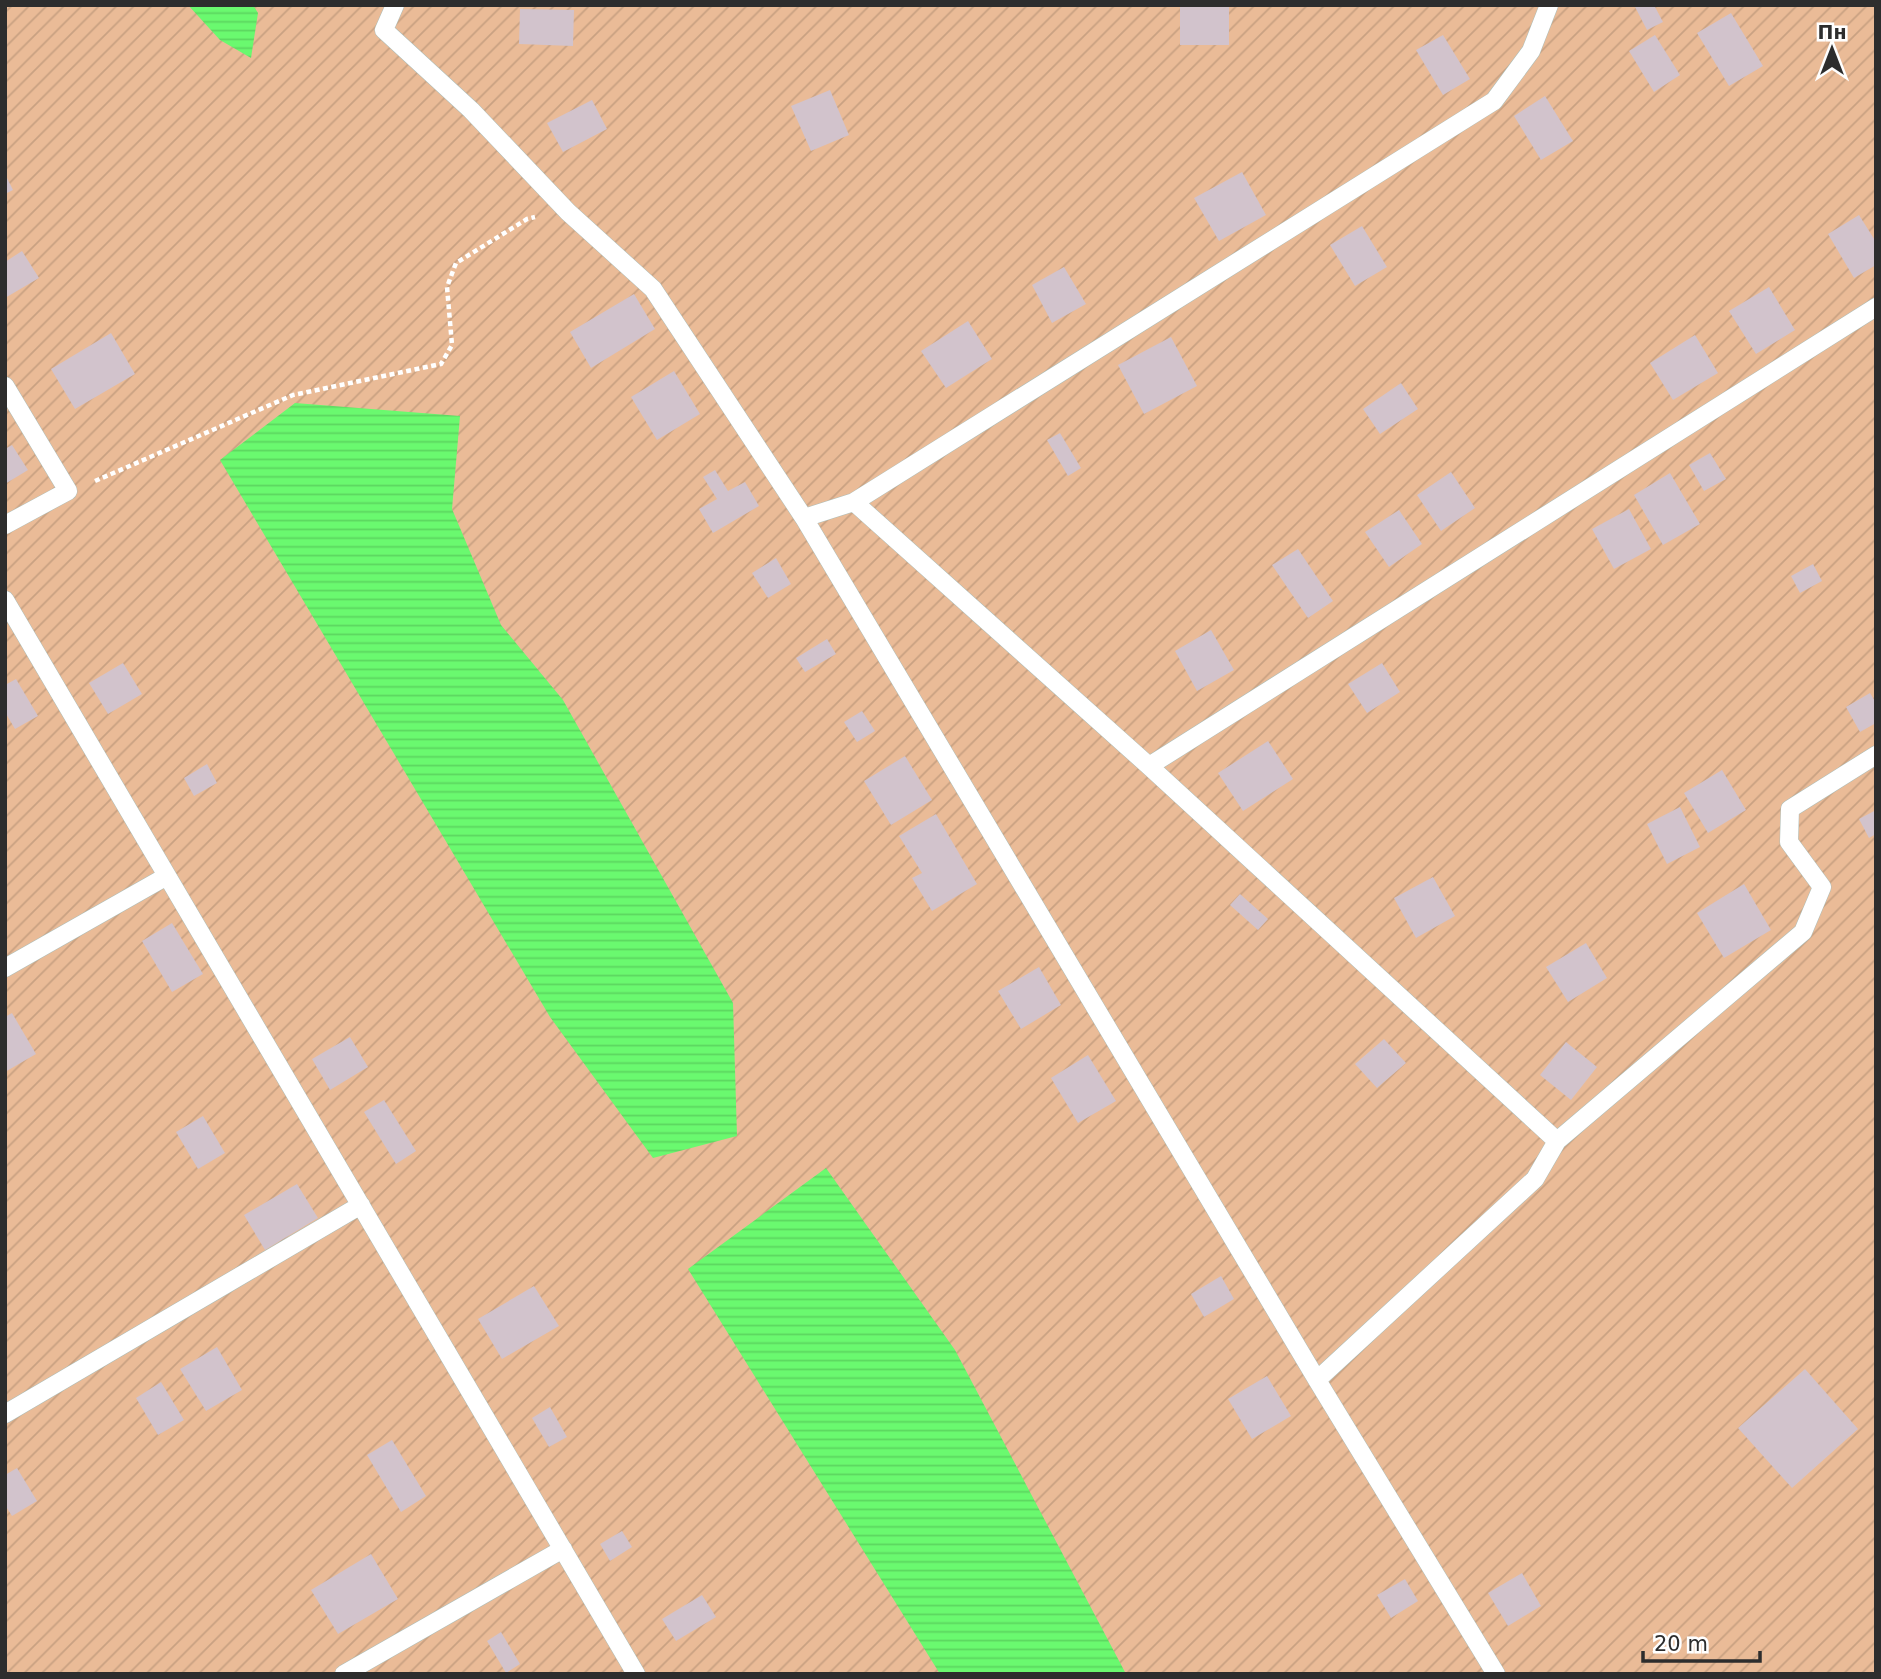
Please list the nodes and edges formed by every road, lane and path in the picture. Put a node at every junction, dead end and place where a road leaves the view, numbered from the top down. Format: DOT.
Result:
graph roads {
  1 [pos="395,5"];
  2 [pos="1549,5"];
  3 [pos="568,212"];
  4 [pos="1876,307"];
  5 [pos="5,386"];
  6 [pos="68,492"];
  7 [pos="854,502"];
  8 [pos="804,518"];
  9 [pos="5,525"];
  10 [pos="5,600"];
  11 [pos="1876,755"];
  12 [pos="1149,766"];
  13 [pos="167,876"];
  14 [pos="5,968"];
  15 [pos="1557,1141"];
  16 [pos="361,1205"];
  17 [pos="1317,1380"];
  18 [pos="5,1415"];
  19 [pos="563,1549"];
  20 [pos="344,1674"];
  21 [pos="636,1674"];
  22 [pos="1496,1674"];
  1 -- 3 [label="lane"];
  2 -- 7 [label="lane"];
  3 -- 6 [label="path"];
  3 -- 8 [label="lane"];
  4 -- 12 [label="lane"];
  5 -- 6 [label="lane"];
  6 -- 9 [label="lane"];
  7 -- 8 [label="lane"];
  7 -- 12 [label="lane"];
  8 -- 17 [label="lane"];
  10 -- 13 [label="lane"];
  11 -- 15 [label="lane"];
  12 -- 15 [label="lane"];
  13 -- 14 [label="lane"];
  13 -- 16 [label="lane"];
  15 -- 17 [label="lane"];
  16 -- 18 [label="lane"];
  16 -- 19 [label="lane"];
  17 -- 22 [label="lane"];
  19 -- 20 [label="lane"];
  19 -- 21 [label="lane"];
}
